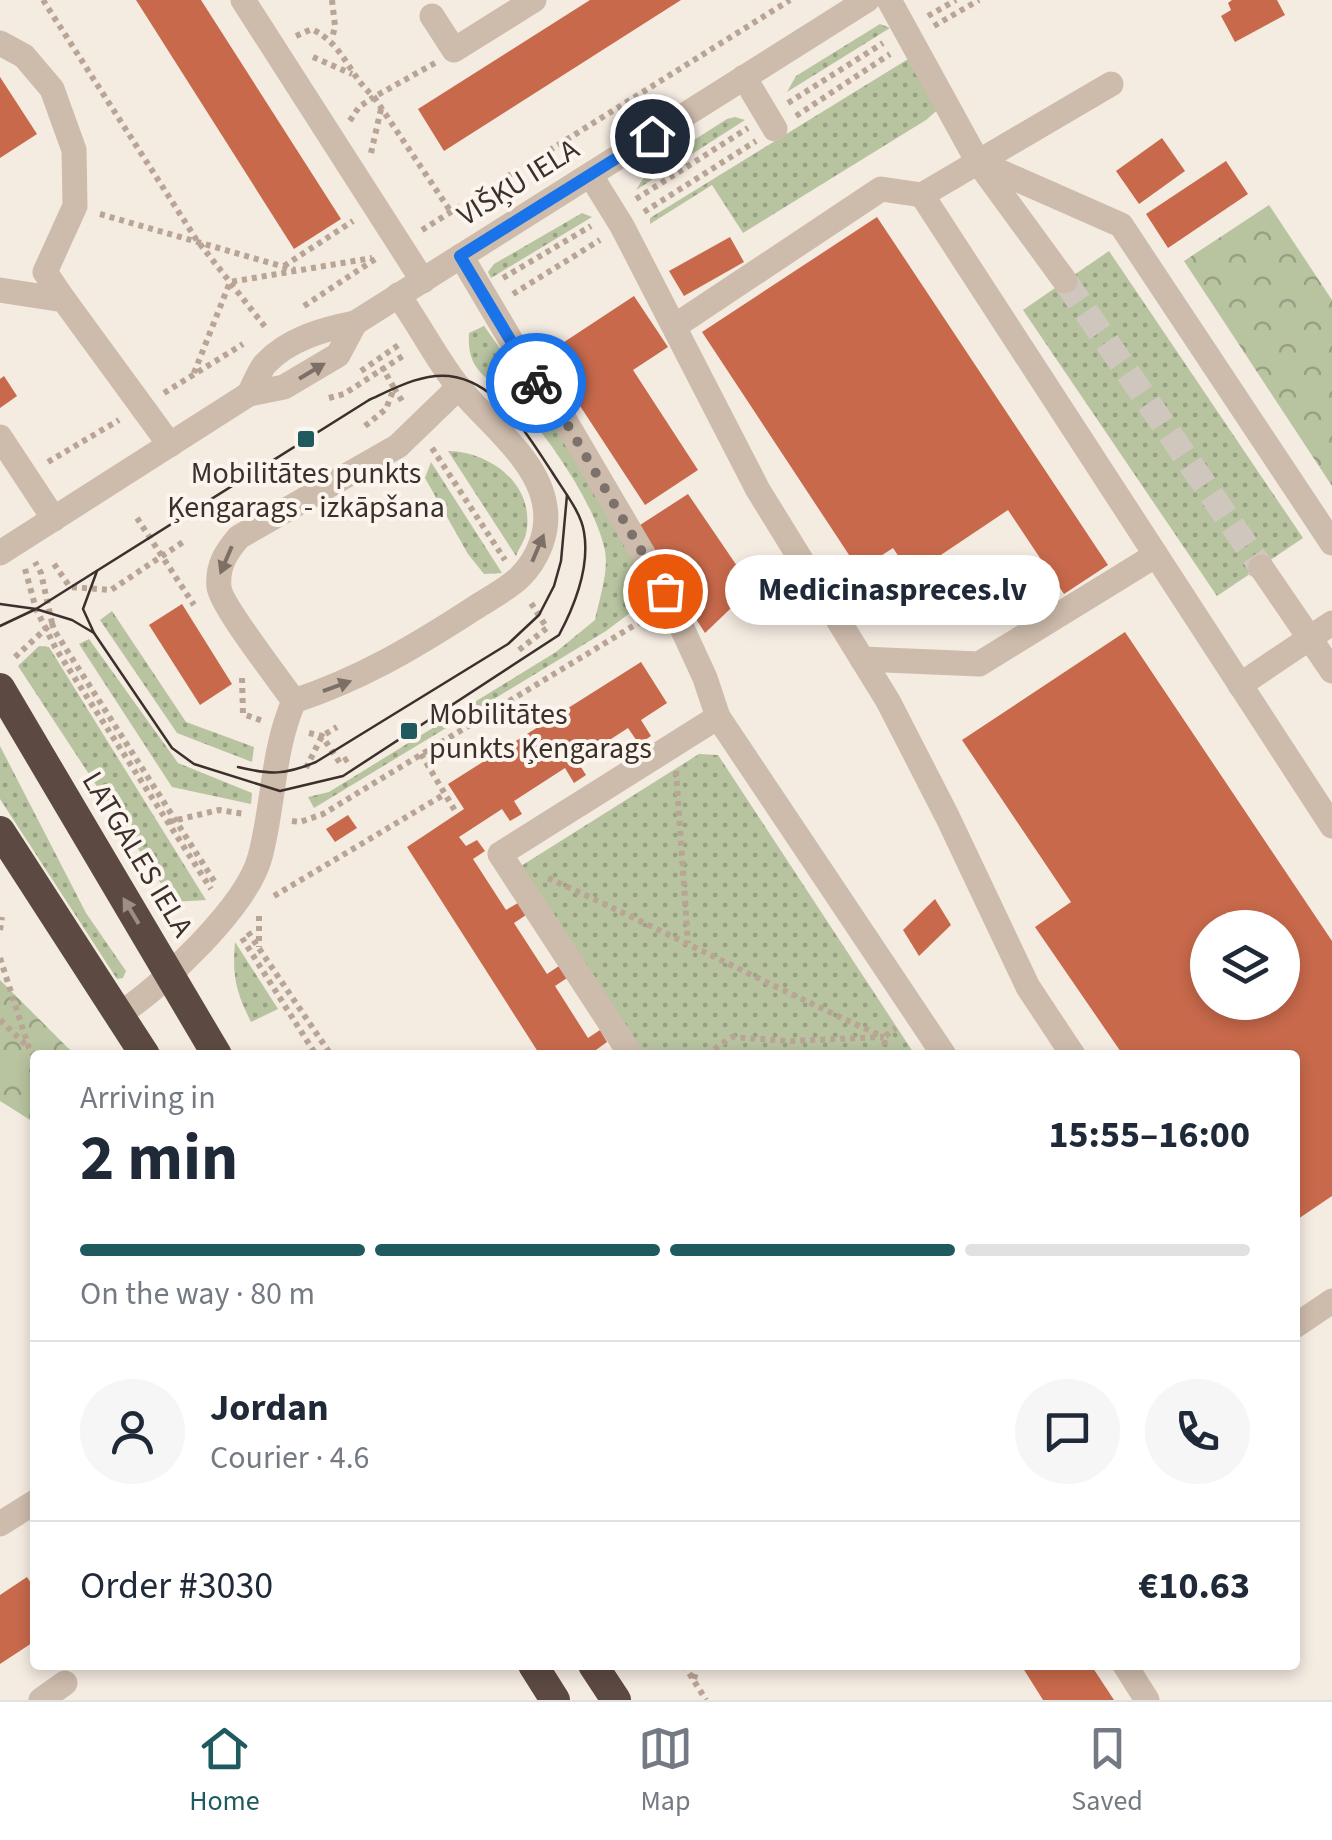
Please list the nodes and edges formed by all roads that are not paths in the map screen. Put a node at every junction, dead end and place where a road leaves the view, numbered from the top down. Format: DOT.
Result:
graph roads {
  1 [pos="242,0"];
  2 [pos="534,0"];
  3 [pos="867,0"];
  4 [pos="889,0"];
  5 [pos="432,16"];
  6 [pos="0,43"];
  7 [pos="744,77"];
  8 [pos="1110,84"];
  9 [pos="775,129"];
  10 [pos="978,162"];
  11 [pos="591,176"];
  12 [pos="922,196"];
  13 [pos="460,256"];
  14 [pos="423,280"];
  15 [pos="1065,282"];
  16 [pos="0,290"];
  17 [pos="398,295"];
  18 [pos="64,300"];
  19 [pos="675,326"];
  20 [pos="459,387"];
  21 [pos="0,437"];
  22 [pos="170,445"];
  23 [pos="54,519"];
  24 [pos="1332,543"];
  25 [pos="11,546"];
  26 [pos="1156,555"];
  27 [pos="1261,566"];
  28 [pos="1332,623"];
  29 [pos="1310,638"];
  30 [pos="862,659"];
  31 [pos="1332,671"];
  32 [pos="1240,685"];
  33 [pos="0,688"];
  34 [pos="294,701"];
  35 [pos="718,717"];
  36 [pos="1332,826"];
  37 [pos="0,831"];
  38 [pos="168,973"];
  39 [pos="118,1014"];
  40 [pos="142,1050"];
  41 [pos="214,1050"];
  42 [pos="629,1050"];
  43 [pos="941,1050"];
  44 [pos="1069,1050"];
  45 [pos="1332,1301"];
  46 [pos="1300,1323"];
  47 [pos="30,1505"];
  48 [pos="0,1524"];
  49 [pos="536,1670"];
  50 [pos="597,1670"];
  51 [pos="1128,1670"];
  52 [pos="65,1683"];
  53 [pos="41,1700"];
  54 [pos="556,1700"];
  55 [pos="616,1700"];
  56 [pos="1147,1700"];
  1 -- 14 [label="street"];
  2 -- 5 [label="street"];
  3 -- 7 [label="street, VIŠĶU IELA"];
  4 -- 10 [label="street"];
  6 -- 18 [label="street"];
  7 -- 9 [label="street"];
  7 -- 11 [label="street, VIŠĶU IELA"];
  8 -- 10 [label="street"];
  10 -- 12 [label="street"];
  10 -- 15 [label="street"];
  10 -- 24 [label="street"];
  11 -- 13 [label="street, VIŠĶU IELA"];
  11 -- 19 [label="street"];
  12 -- 19 [label="street"];
  12 -- 26 [label="street"];
  13 -- 14 [label="street, VIŠĶU IELA"];
  13 -- 35 [label="street"];
  14 -- 17 [label="street, VIŠĶU IELA"];
  16 -- 18 [label="street"];
  17 -- 20 [label="street"];
  17 -- 22 [label="street, VIŠĶU IELA"];
  18 -- 22 [label="street"];
  19 -- 30 [label="street"];
  20 -- 34 [label="street, one-way"];
  34 -- 20 [label="street, one-way"];
  21 -- 23 [label="street"];
  22 -- 23 [label="street, VIŠĶU IELA"];
  23 -- 25 [label="street, VIŠĶU IELA"];
  26 -- 30 [label="street"];
  26 -- 32 [label="street"];
  27 -- 29 [label="street"];
  28 -- 29 [label="street"];
  29 -- 31 [label="street"];
  29 -- 32 [label="street"];
  30 -- 44 [label="street"];
  32 -- 36 [label="street"];
  38 -- 33 [label="highway, LATGALES IELA, one-way"];
  34 -- 38 [label="street"];
  35 -- 42 [label="street"];
  35 -- 43 [label="street"];
  37 -- 39 [label="highway"];
  38 -- 39 [label="street"];
  38 -- 41 [label="highway, LATGALES IELA"];
  39 -- 40 [label="highway"];
  45 -- 46 [label="street"];
  47 -- 48 [label="street"];
  49 -- 54 [label="highway"];
  50 -- 55 [label="highway"];
  51 -- 56 [label="street"];
  52 -- 53 [label="street"];
}
